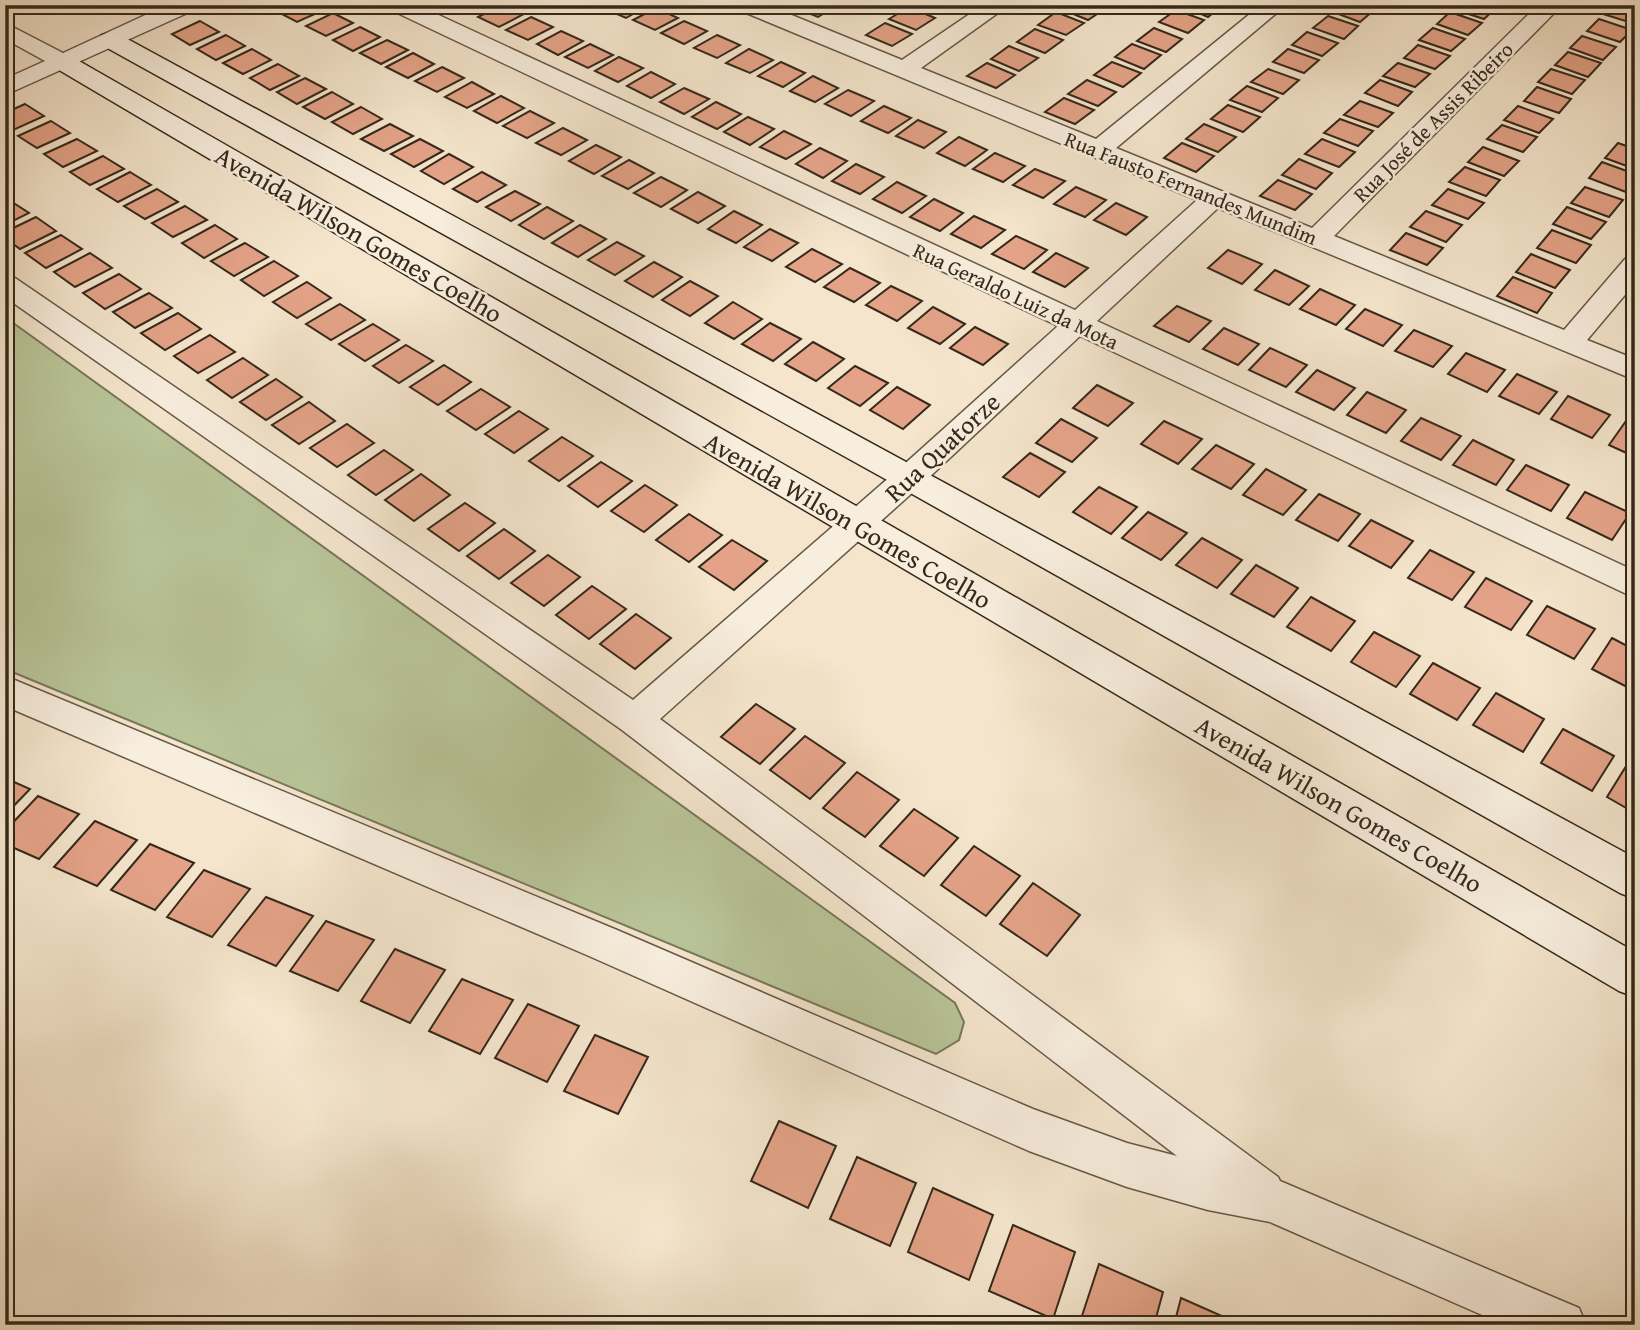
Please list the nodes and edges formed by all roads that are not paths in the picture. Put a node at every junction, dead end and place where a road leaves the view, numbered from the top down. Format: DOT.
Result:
graph roads {
  1 [pos="186,5"];
  2 [pos="399,5"];
  3 [pos="747,5"];
  4 [pos="998,5"];
  5 [pos="1276,5"];
  6 [pos="1551,5"];
  7 [pos="5,30"];
  8 [pos="111,40"];
  9 [pos="63,62"];
  10 [pos="902,71"];
  11 [pos="5,88"];
  12 [pos="1098,149"];
  13 [pos="1214,198"];
  14 [pos="1315,239"];
  15 [pos="1635,265"];
  16 [pos="5,284"];
  17 [pos="1075,324"];
  18 [pos="1569,343"];
  19 [pos="1635,370"];
  20 [pos="910,477"];
  21 [pos="856,524"];
  22 [pos="1635,585"];
  23 [pos="5,690"];
  24 [pos="635,720"];
  25 [pos="1635,880"];
  26 [pos="1635,976"];
  27 [pos="1271,1200"];
  28 [pos="1562,1325"];
  1 -- 8 [label="street"];
  2 -- 17 [label="street, Rua Geraldo Luiz da Mota"];
  3 -- 10 [label="street, Rua Fausto Fernandes Mundim"];
  4 -- 10 [label="street"];
  5 -- 12 [label="street"];
  6 -- 14 [label="street, Rua José de Assis Ribeiro"];
  7 -- 9 [label="street"];
  8 -- 9 [label="street"];
  8 -- 20 [label="street, Avenida Wilson Gomes Coelho"];
  9 -- 11 [label="street"];
  9 -- 21 [label="street, Avenida Wilson Gomes Coelho"];
  10 -- 12 [label="street, Rua Fausto Fernandes Mundim"];
  12 -- 13 [label="street, Rua Fausto Fernandes Mundim"];
  13 -- 14 [label="street, Rua Fausto Fernandes Mundim"];
  13 -- 17 [label="street, Rua Quatorze"];
  14 -- 18 [label="street, Rua Fausto Fernandes Mundim"];
  15 -- 18 [label="street"];
  16 -- 24 [label="street"];
  17 -- 20 [label="street, Rua Quatorze"];
  17 -- 22 [label="street, Rua Geraldo Luiz da Mota"];
  18 -- 19 [label="street, Rua Fausto Fernandes Mundim"];
  20 -- 21 [label="street, Rua Quatorze"];
  20 -- 25 [label="street, Avenida Wilson Gomes Coelho"];
  21 -- 24 [label="street, Rua Quatorze"];
  21 -- 26 [label="street, Avenida Wilson Gomes Coelho"];
  23 -- 27 [label="street"];
  24 -- 27 [label="street"];
  27 -- 28 [label="street"];
}
